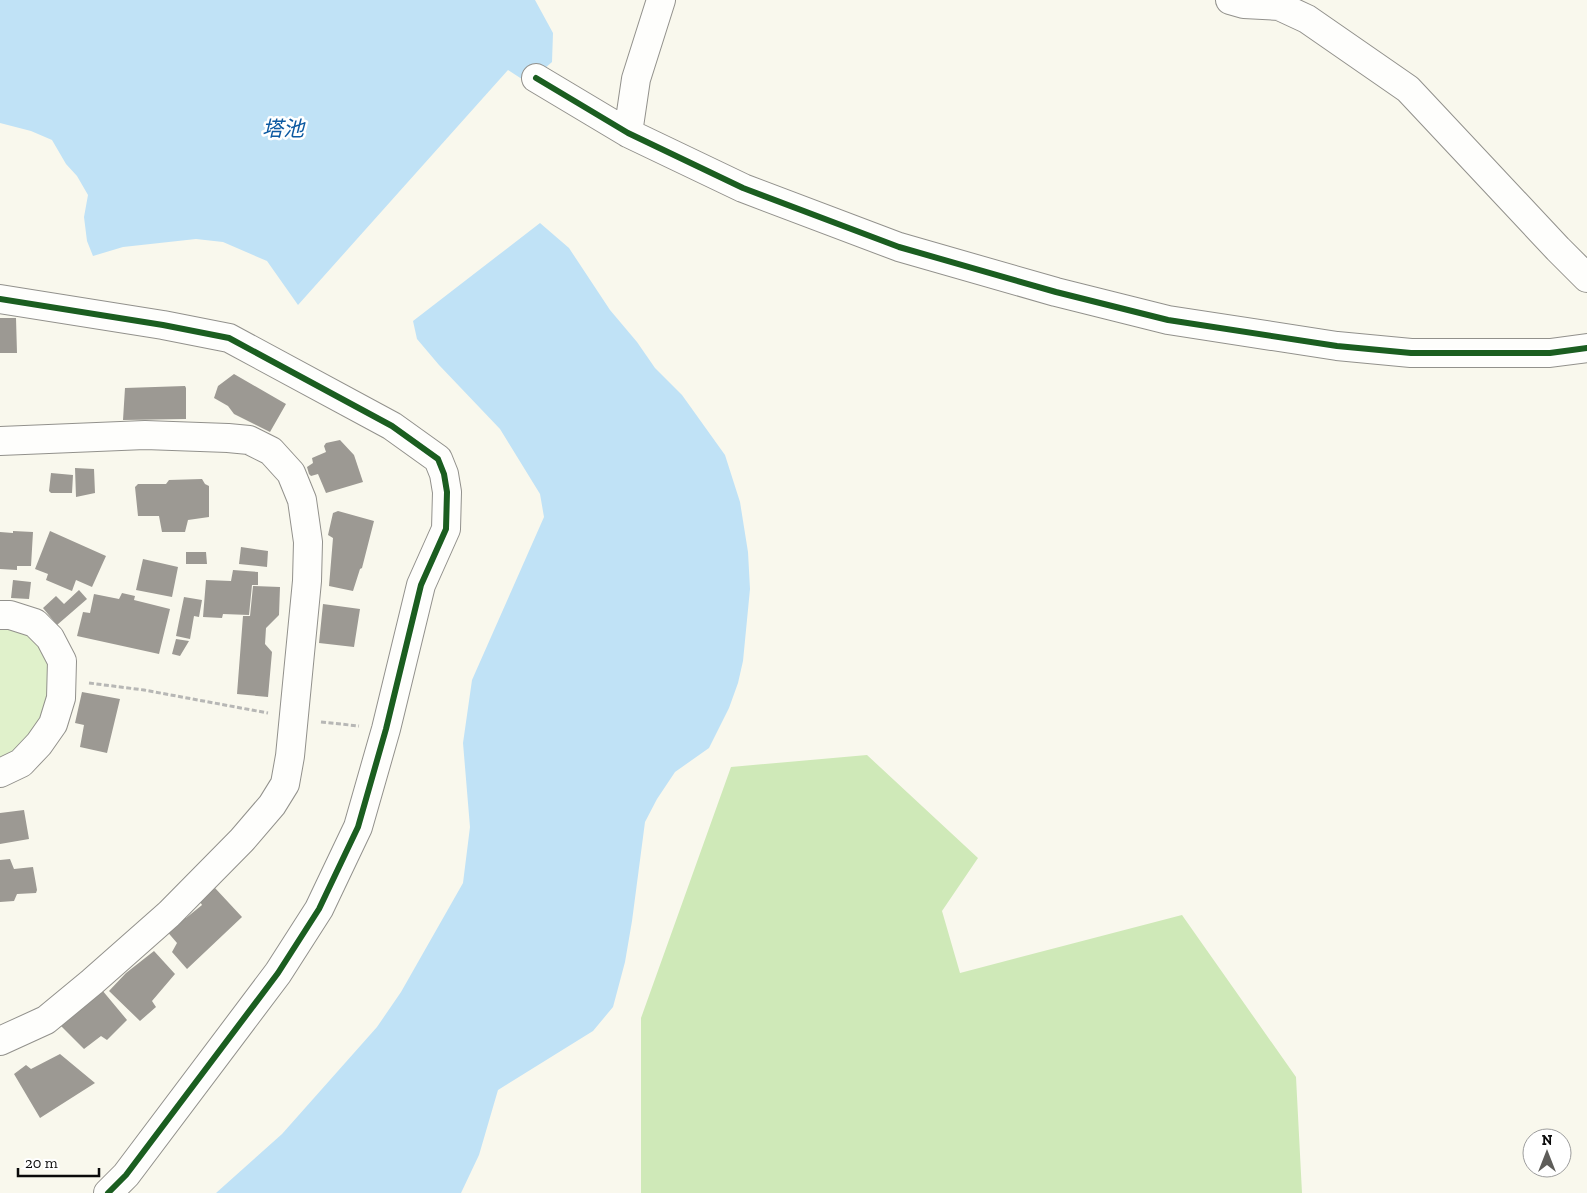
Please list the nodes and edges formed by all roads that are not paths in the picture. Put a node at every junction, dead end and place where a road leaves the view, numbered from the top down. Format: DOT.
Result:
graph roads {
  1 [pos="661,0"];
  2 [pos="1230,0"];
  3 [pos="536,78"];
  4 [pos="628,132"];
  5 [pos="1587,278"];
  6 [pos="0,299"];
  7 [pos="1587,348"];
  8 [pos="0,441"];
  9 [pos="0,615"];
  10 [pos="0,773"];
  11 [pos="0,1041"];
  12 [pos="108,1193"];
  1 -- 4 [label="street"];
  2 -- 5 [label="street"];
  3 -- 4 [label="street"];
  4 -- 7 [label="street"];
  6 -- 12 [label="street"];
  8 -- 11 [label="street"];
  9 -- 10 [label="street"];
}
